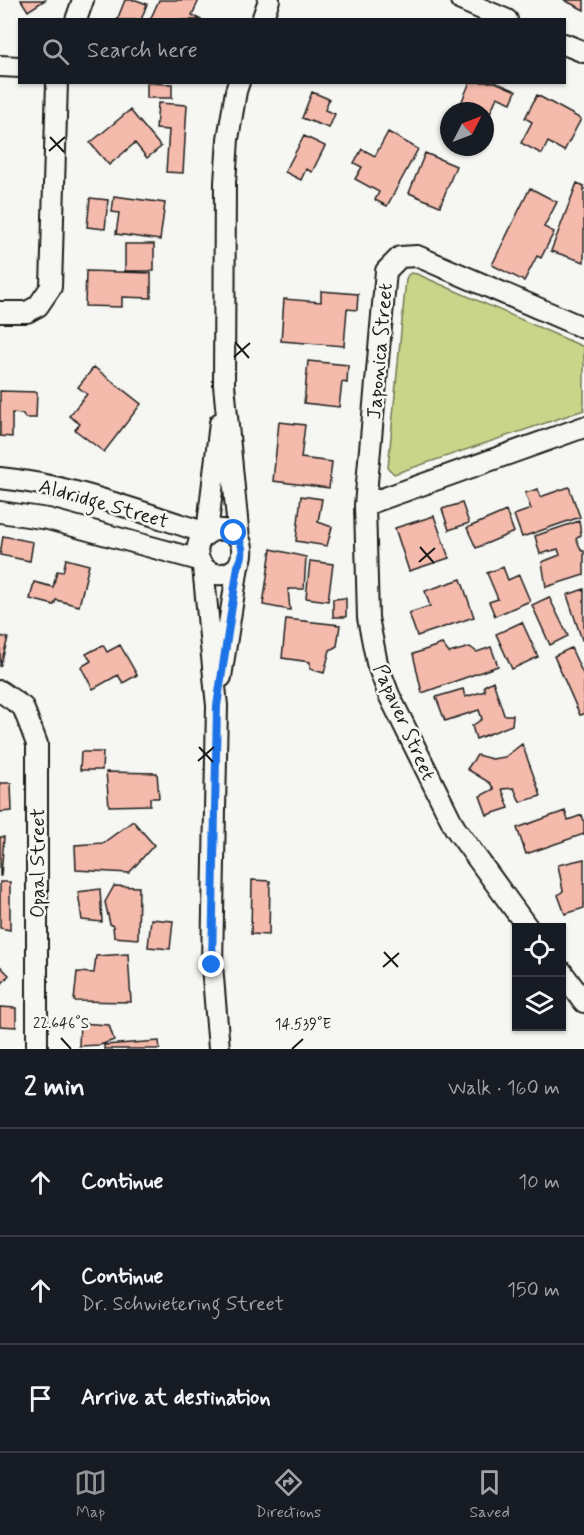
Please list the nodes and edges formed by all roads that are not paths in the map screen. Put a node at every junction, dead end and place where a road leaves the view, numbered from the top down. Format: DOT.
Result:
graph roads {
  1 [pos="83,0"];
  2 [pos="269,0"];
  3 [pos="461,0"];
  4 [pos="77,18"];
  5 [pos="263,18"];
  6 [pos="502,18"];
  7 [pos="566,45"];
  8 [pos="584,52"];
  9 [pos="0,66"];
  10 [pos="18,67"];
  11 [pos="57,84"];
  12 [pos="238,84"];
  13 [pos="0,312"];
  14 [pos="584,328"];
  15 [pos="224,385"];
  16 [pos="584,428"];
  17 [pos="0,478"];
  18 [pos="365,505"];
  19 [pos="0,512"];
  20 [pos="207,533"];
  21 [pos="239,538"];
  22 [pos="201,563"];
  23 [pos="238,566"];
  24 [pos="0,691"];
  25 [pos="217,706"];
  26 [pos="525,923"];
  27 [pos="565,977"];
  28 [pos="584,1002"];
  29 [pos="37,1049"];
  30 [pos="219,1049"];
  1 -- 4 [label="street"];
  2 -- 5 [label="street"];
  3 -- 6 [label="street"];
  7 -- 8 [label="street"];
  9 -- 10 [label="street"];
  11 -- 13 [label="street"];
  12 -- 15 [label="street"];
  14 -- 18 [label="street, Japonica Street"];
  15 -- 20 [label="street"];
  15 -- 21 [label="street"];
  16 -- 18 [label="street"];
  17 -- 20 [label="street, Aldridge Street"];
  18 -- 26 [label="street, Papaver Street"];
  19 -- 22 [label="street, Aldridge Street"];
  20 -- 21 [label="street"];
  20 -- 22 [label="street"];
  21 -- 23 [label="street"];
  22 -- 23 [label="street"];
  22 -- 25 [label="street"];
  23 -- 25 [label="street"];
  24 -- 29 [label="street, Opaal Street"];
  25 -- 30 [label="street"];
  27 -- 28 [label="street"];
}
